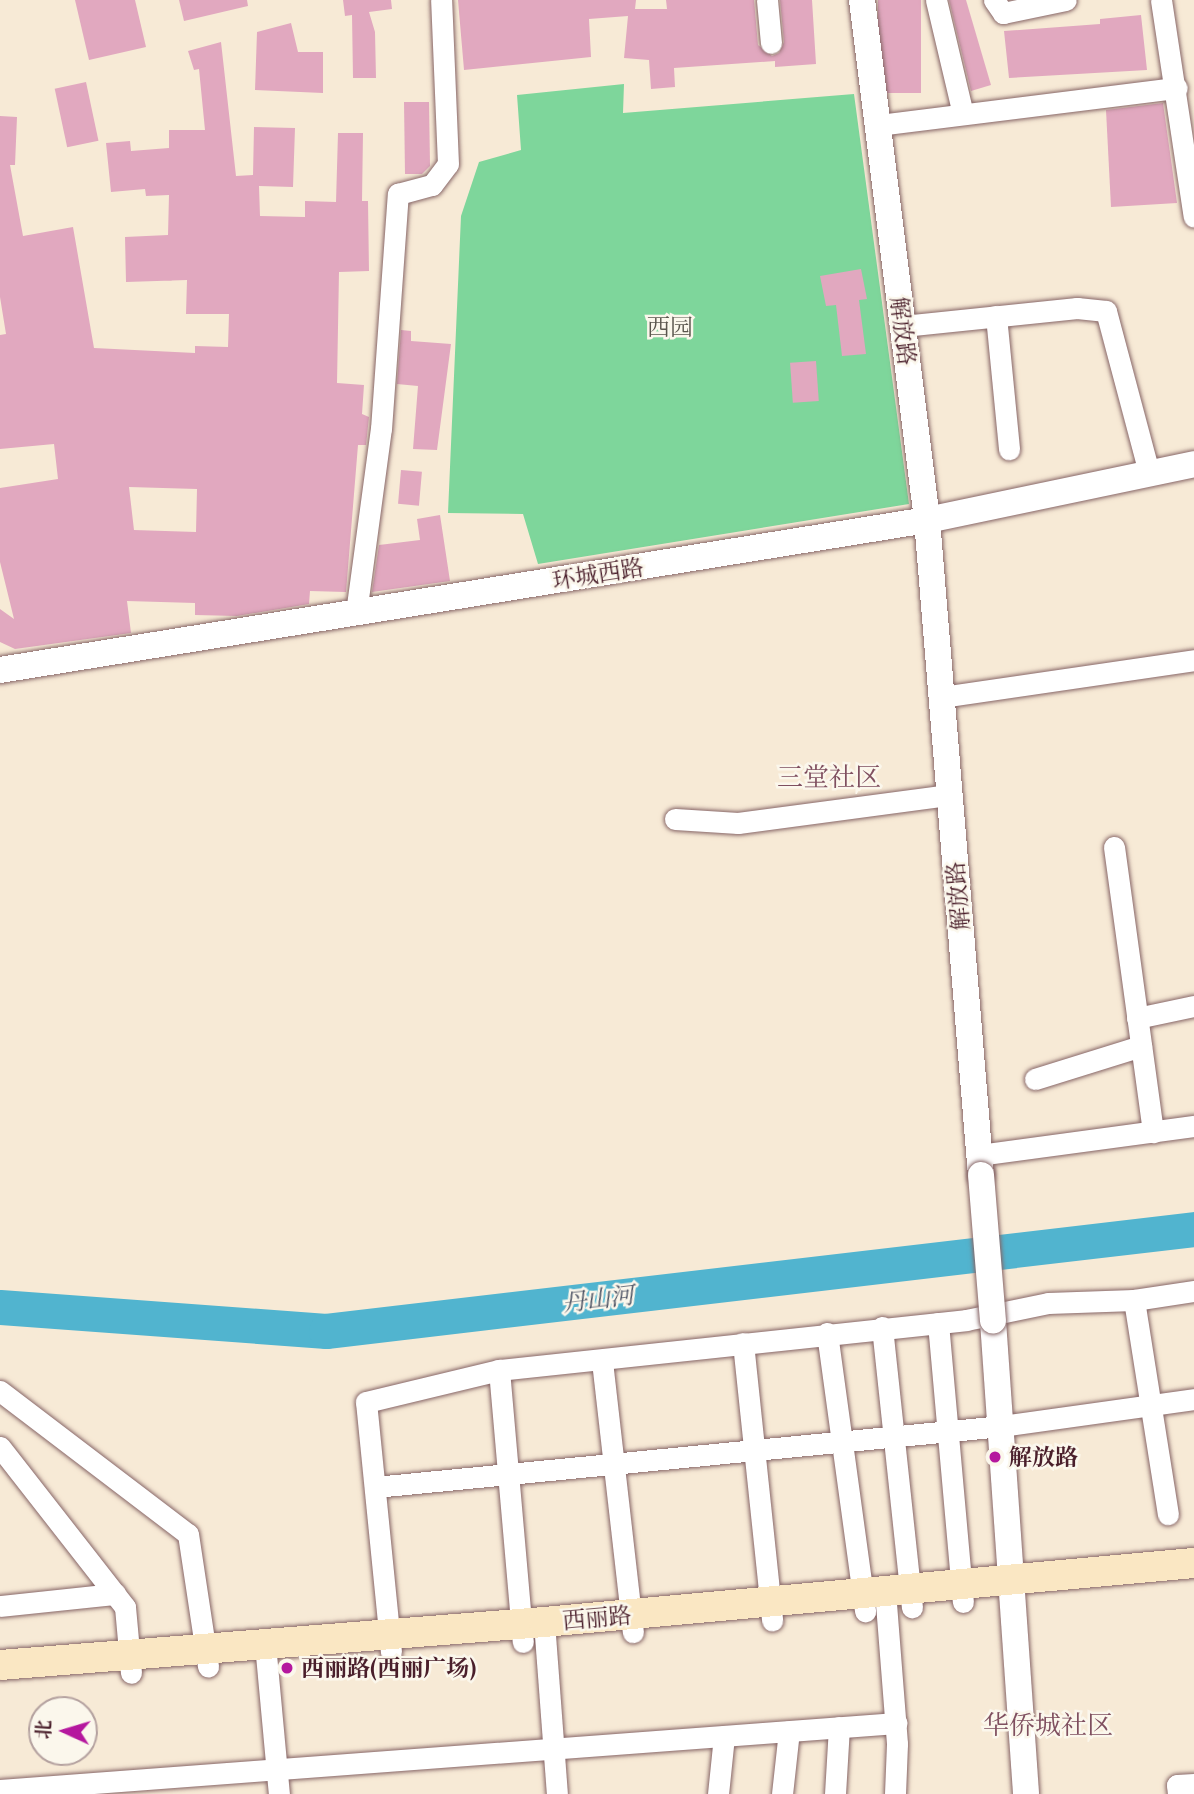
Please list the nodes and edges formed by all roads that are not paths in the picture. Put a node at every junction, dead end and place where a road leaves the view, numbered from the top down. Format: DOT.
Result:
graph roads {
  1 [pos="441,0"];
  2 [pos="767,0"];
  3 [pos="862,0"];
  4 [pos="936,0"];
  5 [pos="994,0"];
  6 [pos="1066,0"];
  7 [pos="1161,0"];
  8 [pos="771,43"];
  9 [pos="1182,79"];
  10 [pos="963,114"];
  11 [pos="878,124"];
  12 [pos="1194,217"];
  13 [pos="996,316"];
  14 [pos="903,326"];
  15 [pos="1009,449"];
  16 [pos="1194,464"];
  17 [pos="1149,473"];
  18 [pos="927,520"];
  19 [pos="356,613"];
  20 [pos="1194,660"];
  21 [pos="0,670"];
  22 [pos="941,697"];
  23 [pos="949,795"];
  24 [pos="675,819"];
  25 [pos="1114,847"];
  26 [pos="1194,1006"];
  27 [pos="1137,1018"];
  28 [pos="1141,1046"];
  29 [pos="1035,1079"];
  30 [pos="1194,1126"];
  31 [pos="1153,1132"];
  32 [pos="980,1165"];
  33 [pos="1194,1291"];
  34 [pos="1134,1300"];
  35 [pos="938,1322"];
  36 [pos="882,1327"];
  37 [pos="827,1333"];
  38 [pos="743,1343"];
  39 [pos="603,1361"];
  40 [pos="499,1370"];
  41 [pos="2,1395"];
  42 [pos="1194,1399"];
  43 [pos="1151,1405"];
  44 [pos="1002,1426"];
  45 [pos="948,1431"];
  46 [pos="893,1436"];
  47 [pos="842,1441"];
  48 [pos="0,1447"];
  49 [pos="754,1450"];
  50 [pos="614,1464"];
  51 [pos="508,1474"];
  52 [pos="374,1487"];
  53 [pos="1168,1514"];
  54 [pos="1194,1563"];
  55 [pos="1194,1581"];
  56 [pos="1015,1588"];
  57 [pos="963,1593"];
  58 [pos="116,1594"];
  59 [pos="887,1600"];
  60 [pos="0,1606"];
  61 [pos="771,1611"];
  62 [pos="632,1623"];
  63 [pos="533,1632"];
  64 [pos="390,1644"];
  65 [pos="266,1653"];
  66 [pos="207,1658"];
  67 [pos="131,1664"];
  68 [pos="0,1665"];
  69 [pos="0,1683"];
  70 [pos="896,1723"];
  71 [pos="839,1727"];
  72 [pos="789,1731"];
  73 [pos="724,1736"];
  74 [pos="554,1749"];
  75 [pos="277,1769"];
  76 [pos="1194,1784"];
  77 [pos="0,1790"];
  78 [pos="279,1794"];
  79 [pos="557,1794"];
  80 [pos="718,1794"];
  81 [pos="782,1794"];
  82 [pos="835,1794"];
  83 [pos="895,1794"];
  84 [pos="1026,1794"];
  85 [pos="1178,1794"];
  1 -- 19 [label="street"];
  2 -- 8 [label="street"];
  3 -- 11 [label="street, 解放路"];
  4 -- 10 [label="street"];
  5 -- 6 [label="street"];
  7 -- 9 [label="street"];
  9 -- 10 [label="street"];
  9 -- 12 [label="street"];
  10 -- 11 [label="street"];
  11 -- 14 [label="street, 解放路"];
  13 -- 14 [label="street"];
  13 -- 15 [label="street"];
  13 -- 17 [label="street"];
  14 -- 18 [label="street, 解放路"];
  16 -- 17 [label="street, 环城西路"];
  17 -- 18 [label="street, 环城西路"];
  18 -- 19 [label="street, 环城西路"];
  18 -- 22 [label="street, 解放路"];
  19 -- 21 [label="street, 环城西路"];
  20 -- 22 [label="street"];
  22 -- 23 [label="street, 解放路"];
  23 -- 24 [label="street"];
  23 -- 32 [label="street, 解放路"];
  25 -- 27 [label="street"];
  26 -- 27 [label="street"];
  27 -- 28 [label="street"];
  28 -- 29 [label="street"];
  28 -- 31 [label="street"];
  30 -- 31 [label="street"];
  31 -- 32 [label="street"];
  32 -- 44 [label="street, 解放路, bridge"];
  33 -- 34 [label="street"];
  34 -- 35 [label="street"];
  34 -- 43 [label="street"];
  35 -- 36 [label="street"];
  35 -- 45 [label="street"];
  36 -- 37 [label="street"];
  36 -- 46 [label="street"];
  37 -- 38 [label="street"];
  37 -- 47 [label="street"];
  38 -- 39 [label="street"];
  38 -- 49 [label="street"];
  39 -- 40 [label="street"];
  39 -- 50 [label="street"];
  40 -- 51 [label="street"];
  40 -- 52 [label="street"];
  41 -- 66 [label="street"];
  42 -- 43 [label="street"];
  43 -- 44 [label="street"];
  43 -- 53 [label="street"];
  44 -- 45 [label="street"];
  44 -- 56 [label="street, 解放路"];
  45 -- 46 [label="street"];
  45 -- 57 [label="street"];
  46 -- 47 [label="street"];
  46 -- 59 [label="street"];
  47 -- 49 [label="street"];
  47 -- 59 [label="street"];
  48 -- 58 [label="street"];
  49 -- 50 [label="street"];
  49 -- 61 [label="street"];
  50 -- 51 [label="street"];
  50 -- 62 [label="street"];
  51 -- 52 [label="street"];
  51 -- 63 [label="street"];
  52 -- 64 [label="street"];
  54 -- 56 [label="main road, 西丽路"];
  55 -- 56 [label="main road, 西丽路"];
  56 -- 57 [label="main road, 西丽路"];
  56 -- 84 [label="street, 解放路"];
  57 -- 59 [label="main road, 西丽路"];
  58 -- 60 [label="street"];
  58 -- 67 [label="street"];
  59 -- 61 [label="main road, 西丽路"];
  59 -- 70 [label="street"];
  61 -- 62 [label="main road, 西丽路"];
  62 -- 63 [label="main road, 西丽路"];
  63 -- 64 [label="main road, 西丽路"];
  63 -- 74 [label="street"];
  64 -- 65 [label="main road, 西丽路"];
  65 -- 66 [label="main road, 西丽路"];
  65 -- 75 [label="street"];
  66 -- 67 [label="main road, 西丽路"];
  67 -- 68 [label="main road, 西丽路"];
  67 -- 69 [label="main road, 西丽路"];
  70 -- 71 [label="street"];
  70 -- 83 [label="street"];
  71 -- 72 [label="street"];
  71 -- 82 [label="street"];
  72 -- 73 [label="street"];
  72 -- 81 [label="street"];
  73 -- 74 [label="street"];
  73 -- 80 [label="street"];
  74 -- 75 [label="street"];
  74 -- 79 [label="street"];
  75 -- 77 [label="street"];
  75 -- 78 [label="street"];
  76 -- 85 [label="street"];
}
